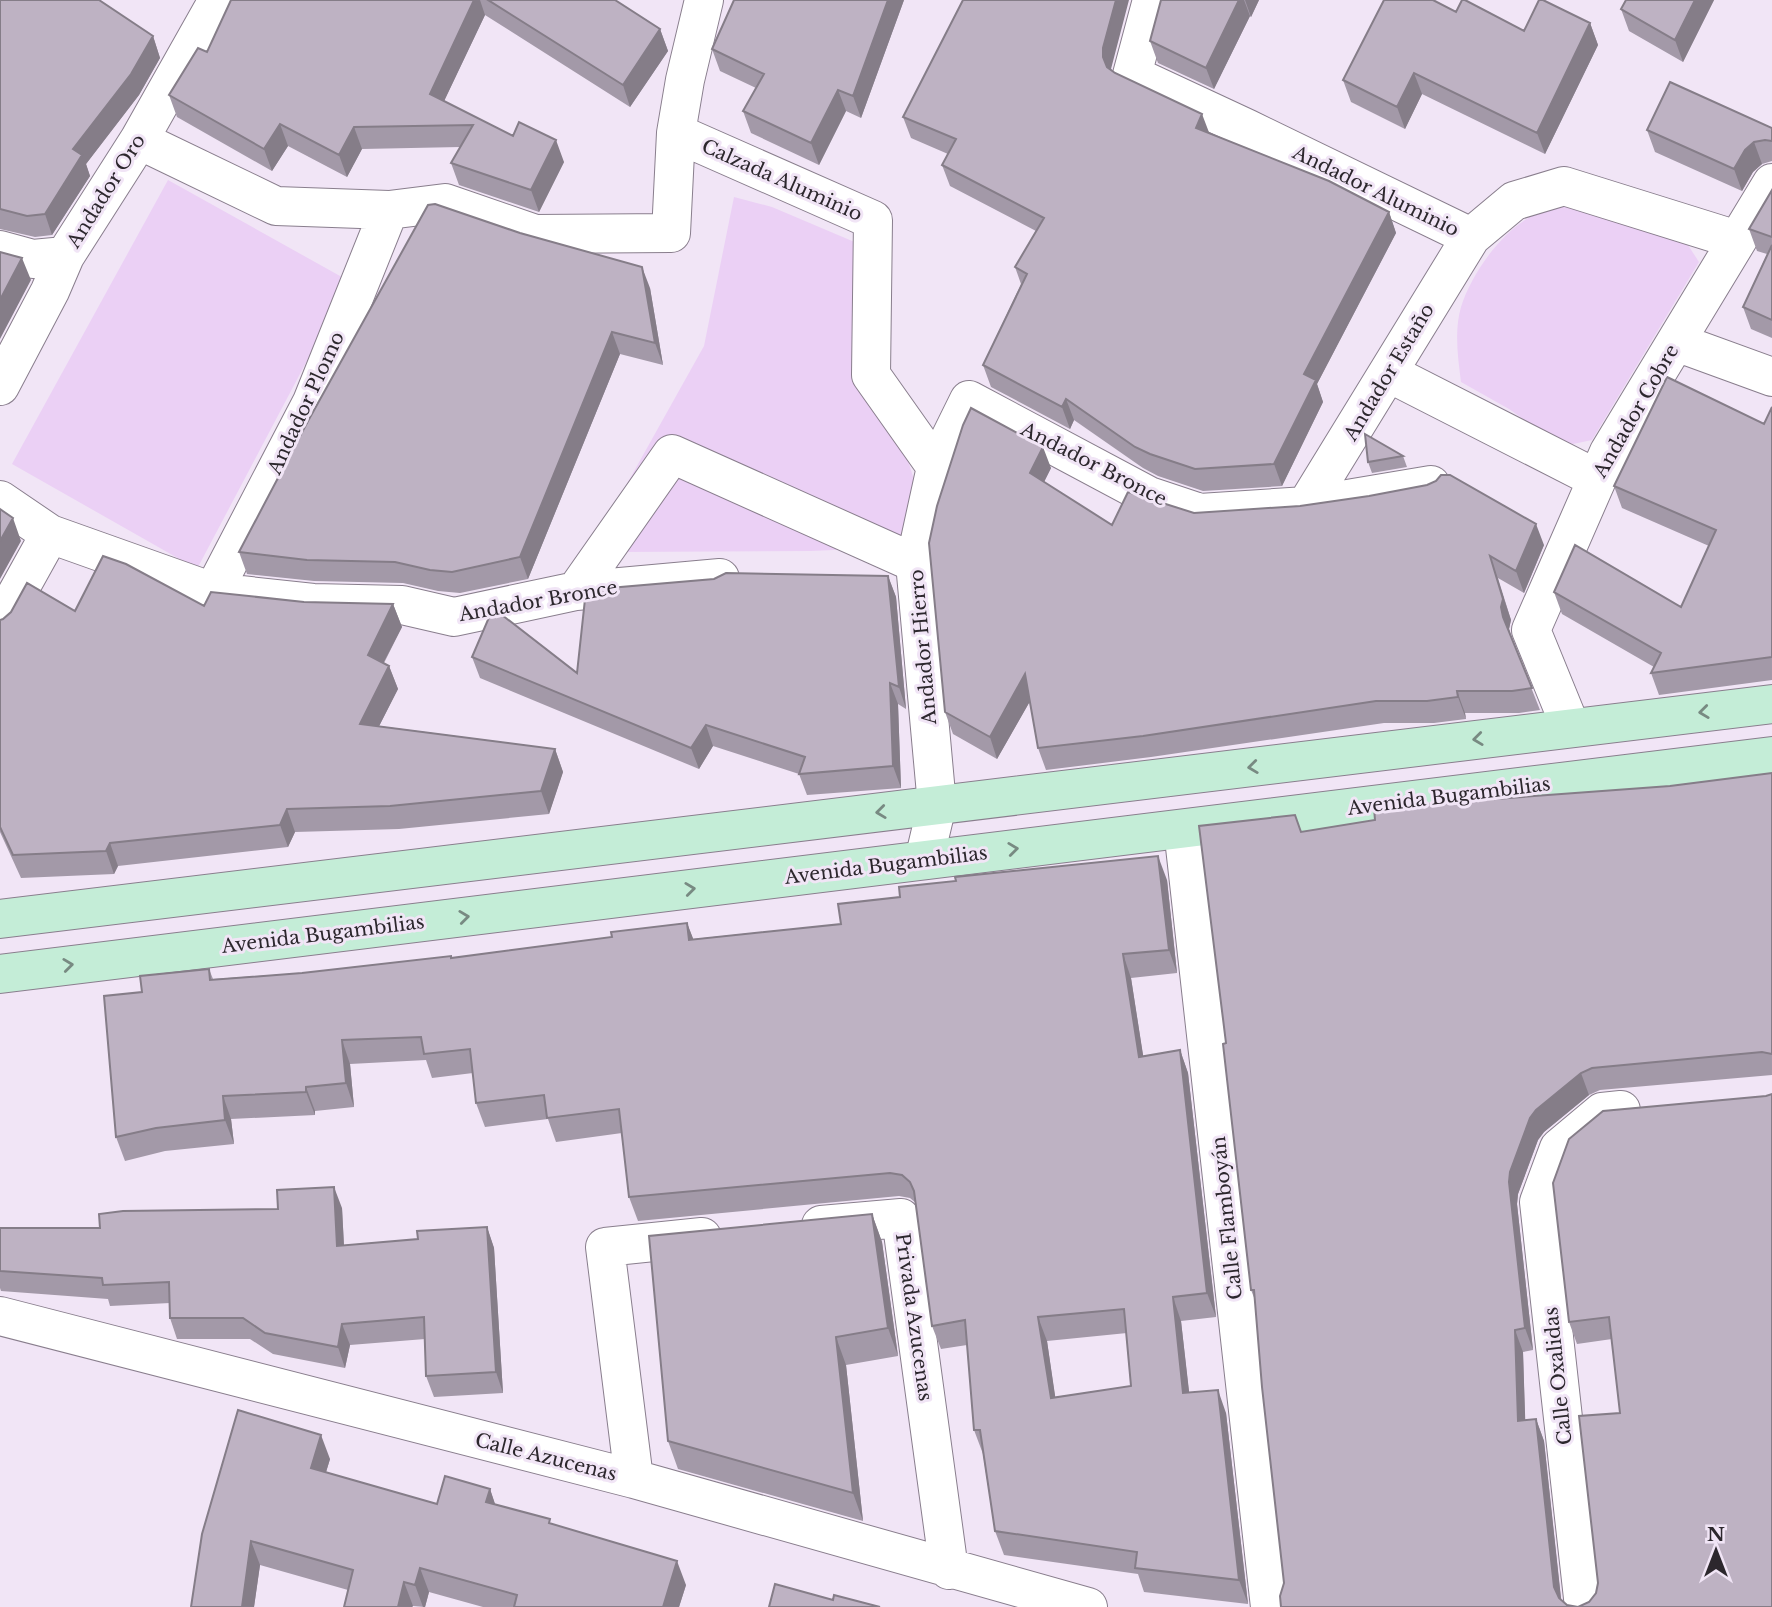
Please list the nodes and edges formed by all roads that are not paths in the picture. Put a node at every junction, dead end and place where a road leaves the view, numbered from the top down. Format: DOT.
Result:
graph roads {
  1 [pos="218,0"];
  2 [pos="704,0"];
  3 [pos="1152,0"];
  4 [pos="676,133"];
  5 [pos="139,140"];
  6 [pos="1772,183"];
  7 [pos="389,210"];
  8 [pos="1471,237"];
  9 [pos="1737,240"];
  10 [pos="0,250"];
  11 [pos="65,256"];
  12 [pos="1676,342"];
  13 [pos="1389,373"];
  14 [pos="1772,377"];
  15 [pos="0,386"];
  16 [pos="969,400"];
  17 [pos="936,467"];
  18 [pos="1597,479"];
  19 [pos="1431,485"];
  20 [pos="0,500"];
  21 [pos="1306,506"];
  22 [pos="50,534"];
  23 [pos="915,563"];
  24 [pos="720,578"];
  25 [pos="576,591"];
  26 [pos="213,592"];
  27 [pos="0,624"];
  28 [pos="1772,704"];
  29 [pos="1571,728"];
  30 [pos="1772,756"];
  31 [pos="937,805"];
  32 [pos="1183,829"];
  33 [pos="924,860"];
  34 [pos="0,919"];
  35 [pos="0,974"];
  36 [pos="1654,1107"];
  37 [pos="793,1228"];
  38 [pos="739,1234"];
  39 [pos="0,1316"];
  40 [pos="635,1479"];
  41 [pos="949,1570"];
  42 [pos="1088,1607"];
  43 [pos="1270,1607"];
  44 [pos="1584,1607"];
  1 -- 5 [label="street, Andador Oro"];
  2 -- 4 [label="street"];
  3 -- 8 [label="street, Andador Aluminio"];
  4 -- 7 [label="street"];
  4 -- 17 [label="street, Calzada Aluminio"];
  5 -- 7 [label="street"];
  5 -- 11 [label="street, Andador Oro"];
  6 -- 9 [label="street, Andador Cobre"];
  7 -- 26 [label="street, Andador Plomo"];
  8 -- 9 [label="street, Andador Aluminio"];
  8 -- 13 [label="street, Andador Estaño"];
  9 -- 12 [label="street, Andador Cobre"];
  10 -- 11 [label="street"];
  11 -- 15 [label="street, Andador Oro"];
  12 -- 14 [label="street"];
  12 -- 18 [label="street, Andador Cobre"];
  13 -- 18 [label="street"];
  13 -- 21 [label="street, Andador Estaño"];
  16 -- 17 [label="street, Andador Hierro"];
  16 -- 21 [label="street, Andador Bronce"];
  17 -- 23 [label="street, Andador Hierro"];
  18 -- 29 [label="street, Andador Cobre"];
  19 -- 21 [label="street, Andador Bronce"];
  20 -- 22 [label="street, Andador Bronce"];
  22 -- 26 [label="street, Andador Bronce"];
  22 -- 27 [label="street"];
  23 -- 25 [label="street"];
  23 -- 31 [label="street, Andador Hierro"];
  24 -- 25 [label="street, Andador Bronce"];
  25 -- 26 [label="street, Andador Bronce"];
  28 -- 29 [label="main road, one-way"];
  29 -- 31 [label="main road, one-way"];
  30 -- 32 [label="main road, Avenida Bugambilias"];
  31 -- 33 [label="street, Andador Hierro"];
  31 -- 34 [label="main road, one-way"];
  33 -- 32 [label="main road, Avenida Bugambilias, one-way"];
  32 -- 43 [label="street, Calle Flamboyán"];
  35 -- 33 [label="main road, Avenida Bugambilias, one-way"];
  36 -- 44 [label="street, Calle Oxalidas"];
  37 -- 41 [label="street, Privada Azucenas"];
  38 -- 40 [label="street"];
  39 -- 40 [label="street, Calle Azucenas"];
  40 -- 41 [label="street, Calle Azucenas"];
  41 -- 42 [label="street, Calle Azucenas"];
}
